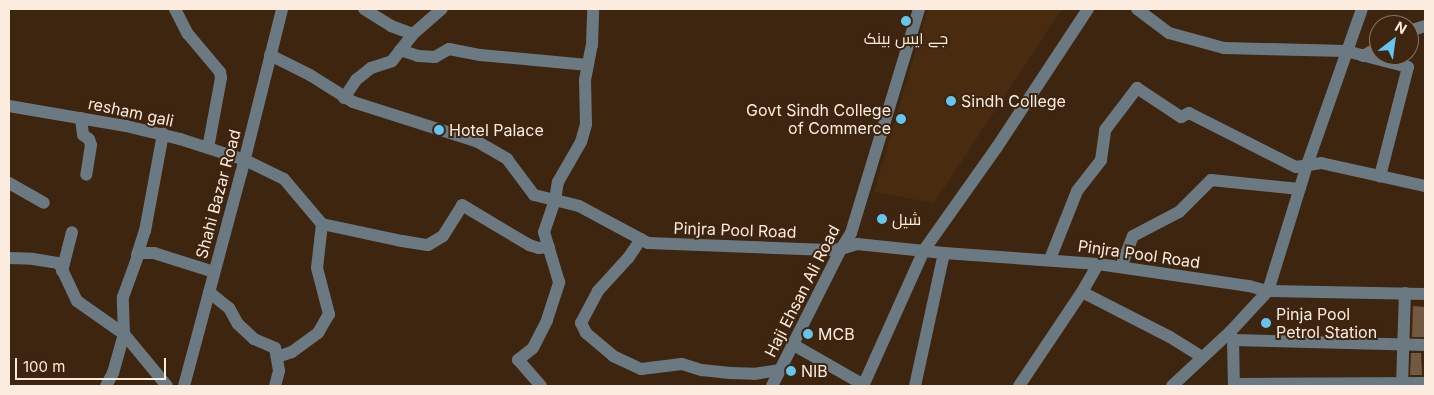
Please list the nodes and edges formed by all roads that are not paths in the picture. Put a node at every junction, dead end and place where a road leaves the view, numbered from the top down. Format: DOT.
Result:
graph roads {
  1 [pos="175,9"];
  2 [pos="282,9"];
  3 [pos="364,9"];
  4 [pos="442,9"];
  5 [pos="594,9"];
  6 [pos="919,9"];
  7 [pos="1088,9"];
  8 [pos="1137,9"];
  9 [pos="1362,9"];
  10 [pos="413,34"];
  11 [pos="400,50"];
  12 [pos="1346,51"];
  13 [pos="1369,53"];
  14 [pos="270,55"];
  15 [pos="1363,56"];
  16 [pos="588,65"];
  17 [pos="344,98"];
  18 [pos="9,106"];
  19 [pos="82,118"];
  20 [pos="163,134"];
  21 [pos="208,148"];
  22 [pos="245,160"];
  23 [pos="1307,164"];
  24 [pos="86,175"];
  25 [pos="1380,176"];
  26 [pos="9,183"];
  27 [pos="1425,186"];
  28 [pos="1300,189"];
  29 [pos="555,200"];
  30 [pos="44,203"];
  31 [pos="322,224"];
  32 [pos="72,232"];
  33 [pos="641,239"];
  34 [pos="549,247"];
  35 [pos="840,250"];
  36 [pos="924,250"];
  37 [pos="944,253"];
  38 [pos="137,255"];
  39 [pos="9,258"];
  40 [pos="1050,259"];
  41 [pos="1098,264"];
  42 [pos="1121,267"];
  43 [pos="62,271"];
  44 [pos="214,272"];
  45 [pos="1268,291"];
  46 [pos="209,292"];
  47 [pos="1082,292"];
  48 [pos="1405,293"];
  49 [pos="1425,294"];
  50 [pos="124,334"];
  51 [pos="1232,336"];
  52 [pos="792,344"];
  53 [pos="1403,345"];
  54 [pos="1425,345"];
  55 [pos="277,357"];
  56 [pos="1202,358"];
  57 [pos="526,370"];
  58 [pos="780,370"];
  59 [pos="1425,384"];
  60 [pos="1234,385"];
  61 [pos="1402,385"];
  62 [pos="106,386"];
  63 [pos="167,386"];
  64 [pos="184,386"];
  65 [pos="275,386"];
  66 [pos="528,386"];
  67 [pos="541,386"];
  68 [pos="772,386"];
  69 [pos="863,386"];
  70 [pos="915,386"];
  71 [pos="1019,386"];
  72 [pos="1172,386"];
  1 -- 21 [label="street"];
  2 -- 14 [label="street, Shahi Bazar Road"];
  3 -- 10 [label="street"];
  4 -- 10 [label="street"];
  5 -- 16 [label="street"];
  6 -- 35 [label="street, Haji Ehsan Ali Road"];
  7 -- 36 [label="street"];
  8 -- 12 [label="street"];
  9 -- 12 [label="street"];
  10 -- 11 [label="street"];
  11 -- 16 [label="street"];
  11 -- 17 [label="street"];
  12 -- 15 [label="street"];
  12 -- 23 [label="street"];
  13 -- 15 [label="street"];
  14 -- 17 [label="street, Pinjra Pool Road"];
  14 -- 22 [label="street, Shahi Bazar Road"];
  15 -- 25 [label="street"];
  16 -- 29 [label="street"];
  17 -- 29 [label="street, Pinjra Pool Road"];
  18 -- 19 [label="street, resham gali"];
  19 -- 20 [label="street, resham gali"];
  19 -- 24 [label="street"];
  20 -- 21 [label="street, resham gali"];
  20 -- 38 [label="street"];
  21 -- 22 [label="street, resham gali"];
  22 -- 31 [label="street, resham gali"];
  22 -- 44 [label="street, Shahi Bazar Road"];
  23 -- 25 [label="street"];
  23 -- 28 [label="street"];
  23 -- 40 [label="street"];
  25 -- 27 [label="street"];
  26 -- 30 [label="street"];
  28 -- 42 [label="street"];
  28 -- 45 [label="street"];
  29 -- 33 [label="street, Pinjra Pool Road"];
  29 -- 34 [label="street"];
  31 -- 34 [label="street"];
  31 -- 55 [label="street"];
  32 -- 43 [label="street"];
  33 -- 35 [label="street, Pinjra Pool Road"];
  33 -- 58 [label="street"];
  34 -- 57 [label="street"];
  35 -- 36 [label="street, Pinjra Pool Road"];
  35 -- 52 [label="street, Haji Ehsan Ali Road"];
  36 -- 37 [label="street, Pinjra Pool Road"];
  36 -- 69 [label="street"];
  37 -- 40 [label="street, Pinjra Pool Road"];
  37 -- 70 [label="street"];
  38 -- 44 [label="street"];
  38 -- 50 [label="street"];
  39 -- 43 [label="street"];
  40 -- 41 [label="street, Pinjra Pool Road"];
  41 -- 42 [label="street, Pinjra Pool Road"];
  41 -- 47 [label="street"];
  42 -- 45 [label="street, Pinjra Pool Road"];
  43 -- 50 [label="street"];
  44 -- 46 [label="street, Shahi Bazar Road"];
  45 -- 48 [label="street, Pinjra Pool Road"];
  45 -- 51 [label="street"];
  46 -- 55 [label="street"];
  46 -- 64 [label="street, Shahi Bazar Road"];
  47 -- 56 [label="street"];
  47 -- 71 [label="street"];
  48 -- 49 [label="street, Pinjra Pool Road"];
  48 -- 53 [label="street"];
  50 -- 62 [label="street"];
  50 -- 63 [label="street"];
  51 -- 53 [label="street"];
  51 -- 56 [label="street"];
  51 -- 60 [label="street"];
  52 -- 58 [label="street, Haji Ehsan Ali Road"];
  52 -- 69 [label="street"];
  53 -- 54 [label="street"];
  53 -- 61 [label="street"];
  55 -- 65 [label="street"];
  56 -- 72 [label="street"];
  57 -- 66 [label="street"];
  57 -- 67 [label="street"];
  58 -- 68 [label="street, Haji Ehsan Ali Road"];
  59 -- 61 [label="street"];
  60 -- 61 [label="street"];
}
